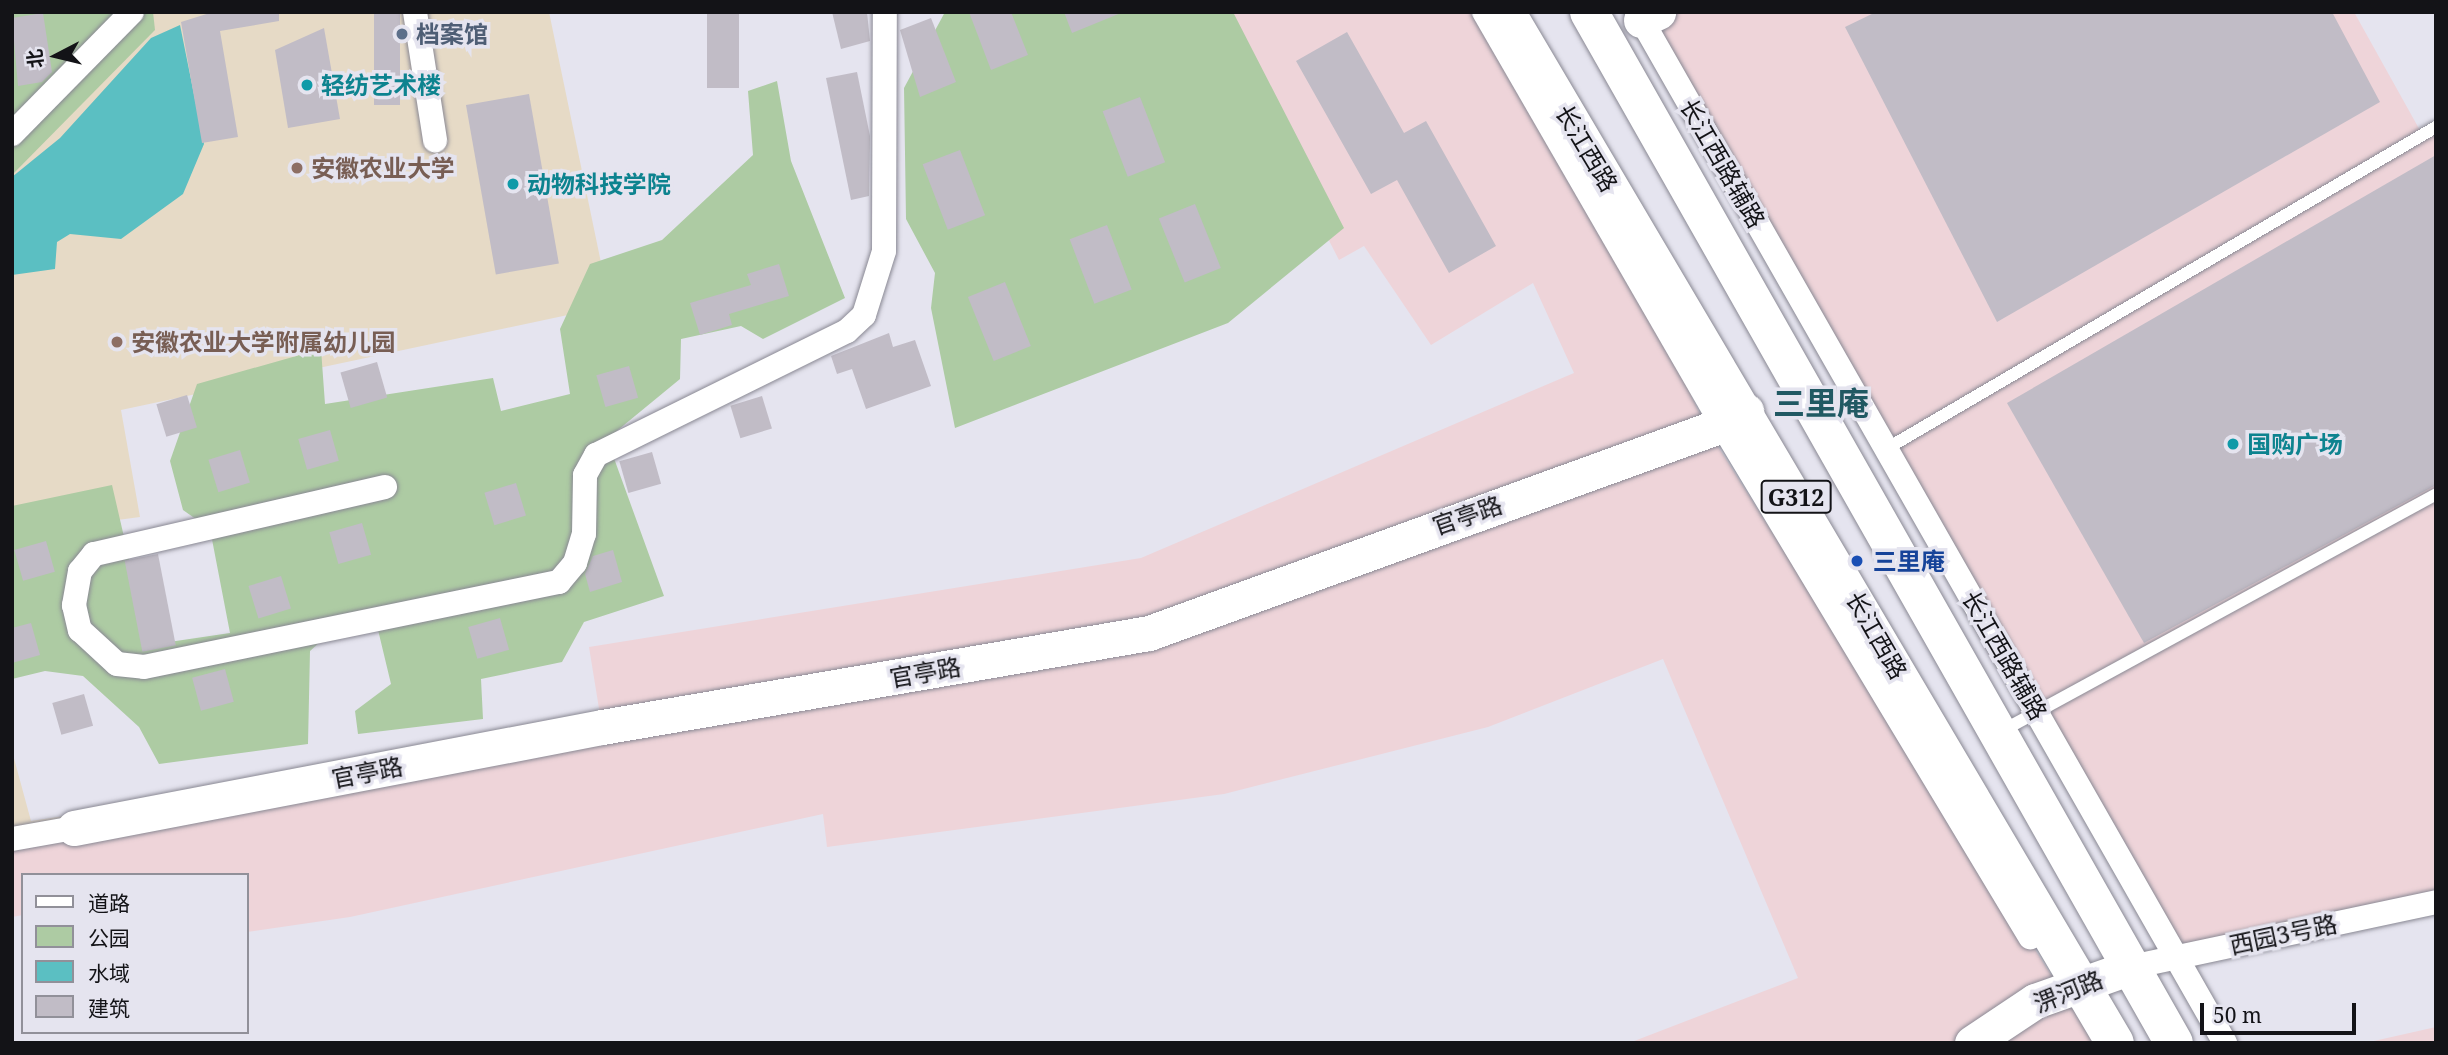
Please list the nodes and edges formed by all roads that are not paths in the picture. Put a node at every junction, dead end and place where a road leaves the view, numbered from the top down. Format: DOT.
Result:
graph roads {
  1 [pos="132,12"];
  2 [pos="415,12"];
  3 [pos="885,12"];
  4 [pos="1485,12"];
  5 [pos="1506,12"];
  6 [pos="1589,12"];
  7 [pos="1645,15"];
  8 [pos="2436,127"];
  9 [pos="12,134"];
  10 [pos="435,140"];
  11 [pos="1734,418"];
  12 [pos="1886,449"];
  13 [pos="385,487"];
  14 [pos="2436,494"];
  15 [pos="2038,711"];
  16 [pos="2000,732"];
  17 [pos="74,828"];
  18 [pos="12,839"];
  19 [pos="2436,902"];
  20 [pos="2177,957"];
  21 [pos="2131,967"];
  22 [pos="2071,988"];
  23 [pos="1972,1043"];
  24 [pos="2094,1043"];
  25 [pos="2115,1043"];
  26 [pos="2174,1043"];
  27 [pos="2225,1043"];
  1 -- 9 [label="street"];
  2 -- 10 [label="street"];
  3 -- 13 [label="street"];
  4 -- 11 [label="street"];
  5 -- 11 [label="highway, 长江西路 / G312"];
  6 -- 16 [label="highway, G312"];
  7 -- 12 [label="street, 长江西路辅路"];
  8 -- 12 [label="lane"];
  11 -- 17 [label="street, 官亭路"];
  11 -- 22 [label="highway, 长江西路 / G312"];
  12 -- 15 [label="street, 长江西路辅路"];
  14 -- 15 [label="lane"];
  15 -- 16 [label="lane"];
  15 -- 20 [label="street, 长江西路辅路"];
  16 -- 21 [label="highway, G312"];
  17 -- 18 [label="street"];
  19 -- 20 [label="street, 西园3号路"];
  20 -- 21 [label="street, 西园3号路"];
  20 -- 27 [label="street, 长江西路辅路"];
  21 -- 22 [label="street, 淠河路"];
  21 -- 26 [label="highway, G312"];
  22 -- 23 [label="street, 淠河路"];
  22 -- 24 [label="street"];
  22 -- 25 [label="highway, 长江西路 / G312"];
}
